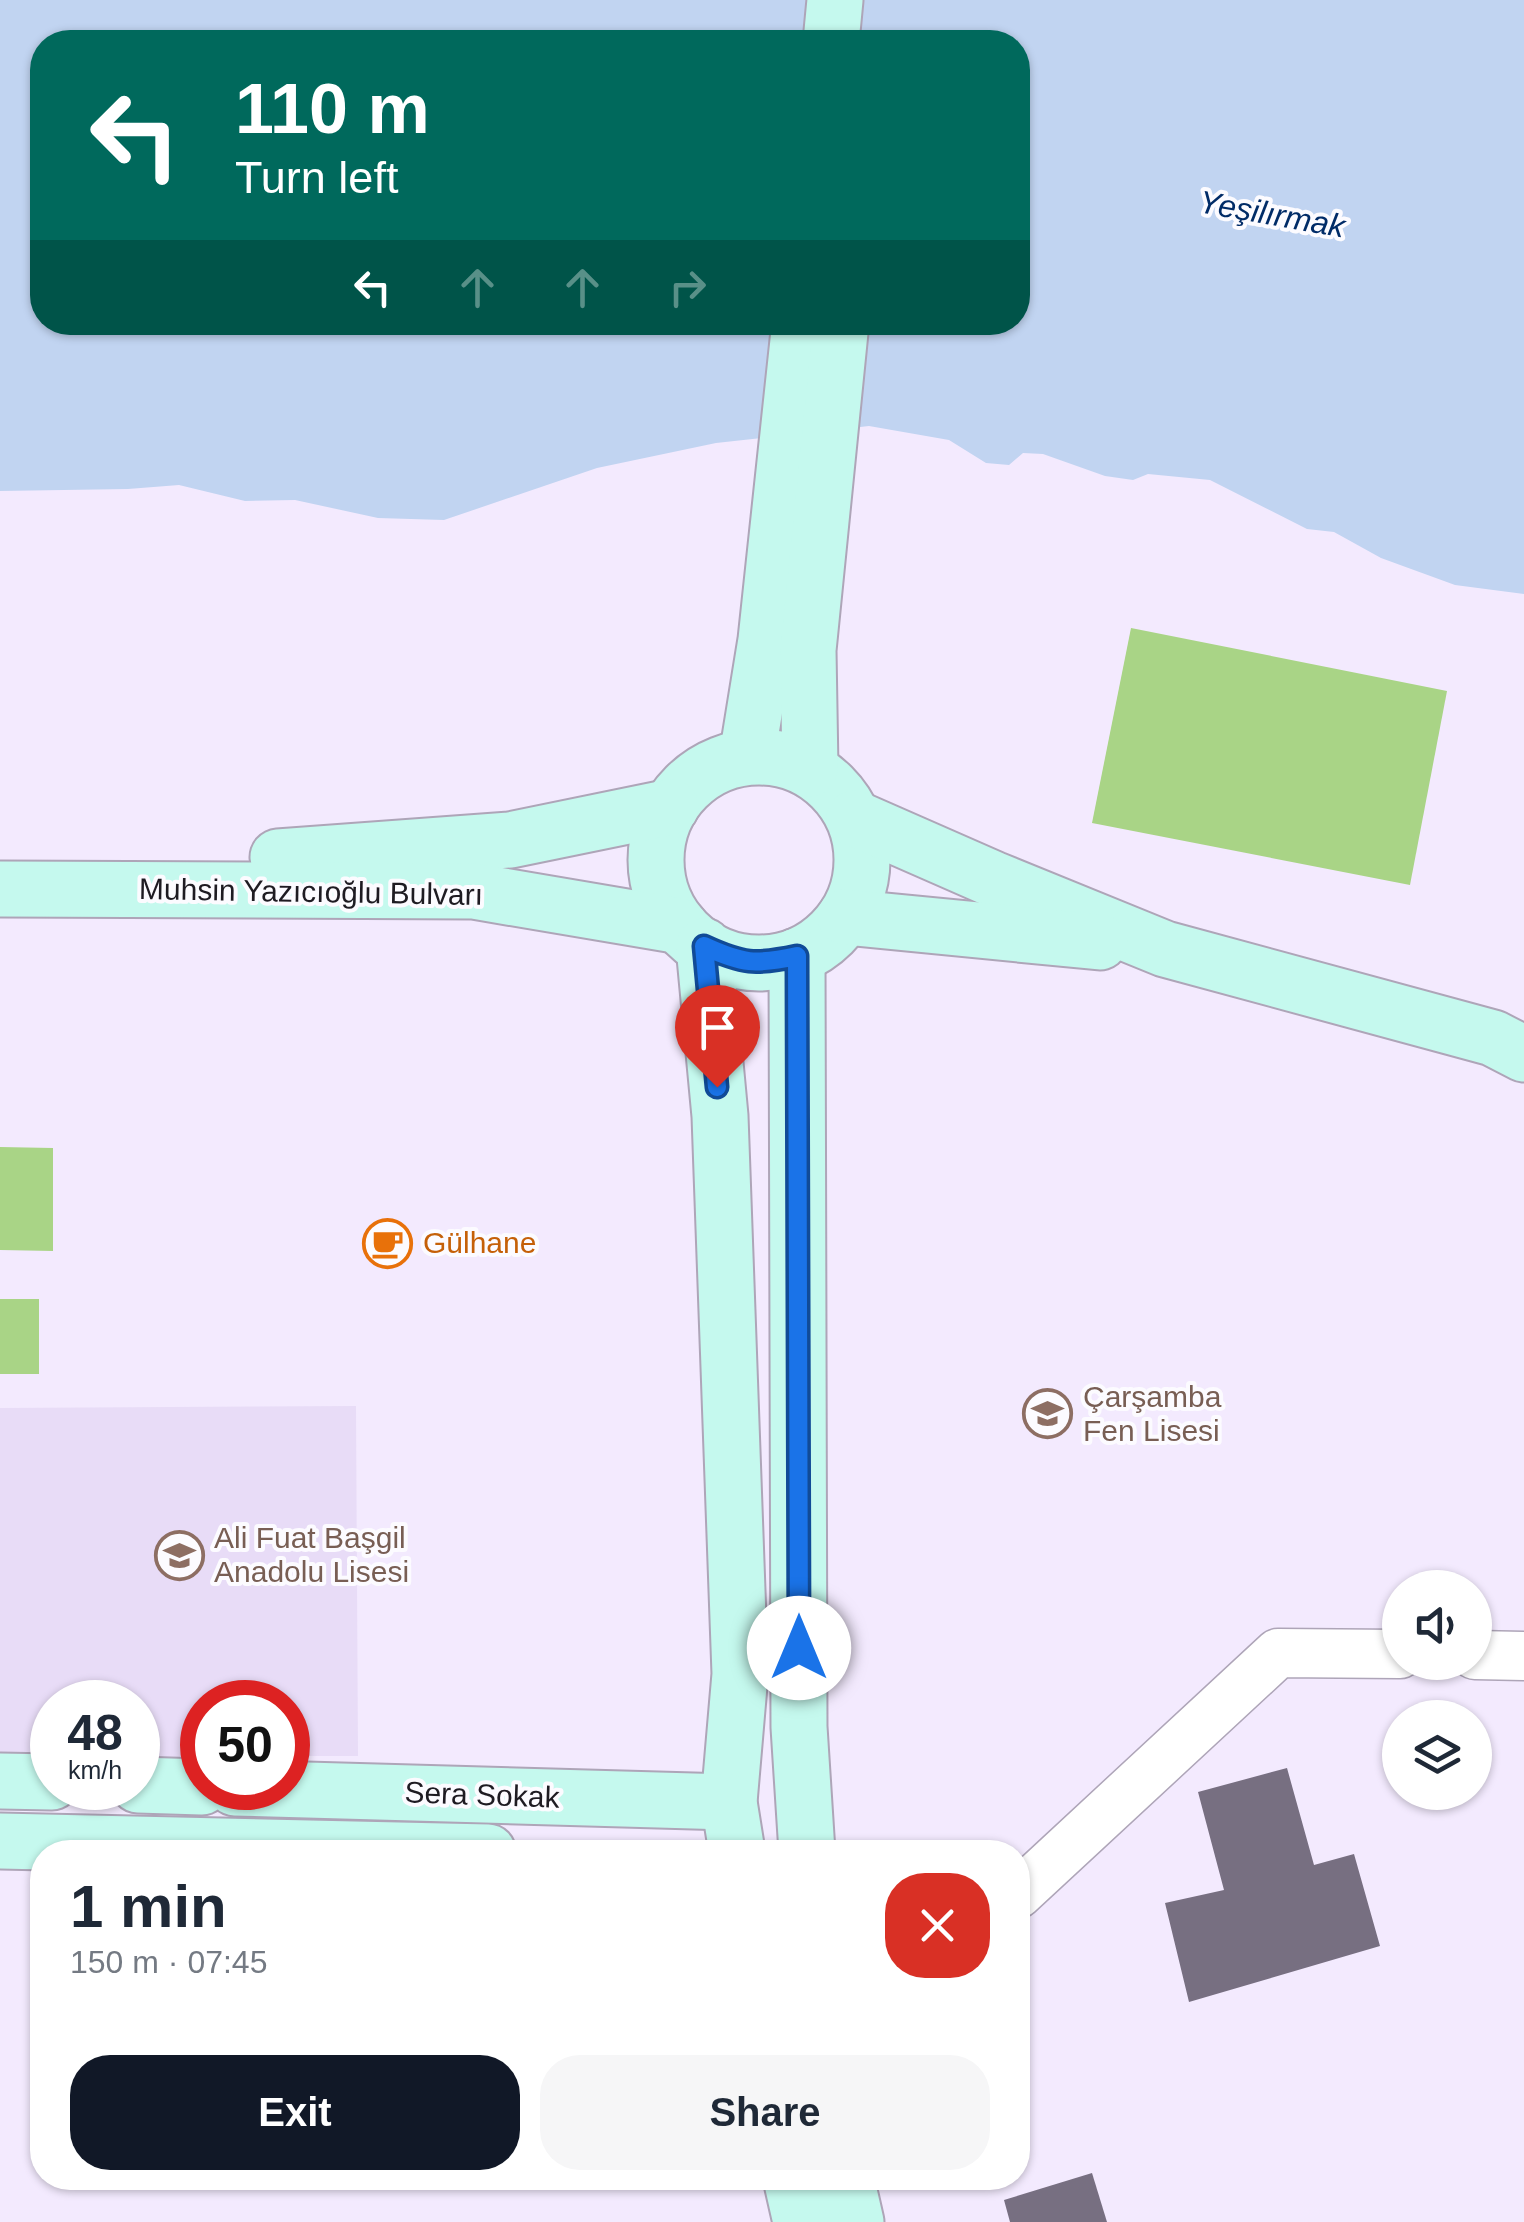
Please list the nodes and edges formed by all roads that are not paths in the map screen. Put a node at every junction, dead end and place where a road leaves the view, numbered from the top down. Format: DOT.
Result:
graph roads {
  1 [pos="836,0"];
  2 [pos="874,0"];
  3 [pos="832,30"];
  4 [pos="870,30"];
  5 [pos="799,335"];
  6 [pos="839,335"];
  7 [pos="787,645"];
  8 [pos="747,756"];
  9 [pos="810,769"];
  10 [pos="670,807"];
  11 [pos="854,818"];
  12 [pos="0,877"];
  13 [pos="0,889"];
  14 [pos="844,917"];
  15 [pos="692,936"];
  16 [pos="1165,948"];
  17 [pos="797,956"];
  18 [pos="1522,1065"];
  19 [pos="1382,1654"];
  20 [pos="1492,1655"];
  21 [pos="1524,1656"];
  22 [pos="0,1780"];
  23 [pos="30,1781"];
  24 [pos="310,1794"];
  25 [pos="733,1827"];
  26 [pos="806,1840"];
  27 [pos="0,1841"];
  28 [pos="30,1842"];
  29 [pos="1030,1883"];
  30 [pos="795,2190"];
  31 [pos="849,2190"];
  32 [pos="802,2222"];
  33 [pos="856,2222"];
  1 -- 3 [label="main road"];
  2 -- 4 [label="main road"];
  5 -- 7 [label="main road"];
  6 -- 7 [label="main road"];
  7 -- 8 [label="main road"];
  7 -- 9 [label="main road"];
  8 -- 9 [label="main road"];
  8 -- 10 [label="main road"];
  9 -- 11 [label="main road"];
  10 -- 12 [label="main road, Muhsin Yazıcıoğlu Bulvarı"];
  10 -- 15 [label="main road"];
  11 -- 14 [label="main road"];
  11 -- 16 [label="main road"];
  13 -- 15 [label="main road, Muhsin Yazıcıoğlu Bulvarı"];
  14 -- 16 [label="main road"];
  14 -- 17 [label="main road"];
  15 -- 17 [label="main road"];
  15 -- 25 [label="main road"];
  16 -- 18 [label="main road"];
  17 -- 26 [label="main road"];
  19 -- 29 [label="street"];
  20 -- 21 [label="street"];
  22 -- 23 [label="main road"];
  24 -- 25 [label="main road, Sera Sokak"];
  27 -- 28 [label="main road, Sera Sokak"];
  30 -- 32 [label="main road"];
  31 -- 33 [label="main road"];
}
